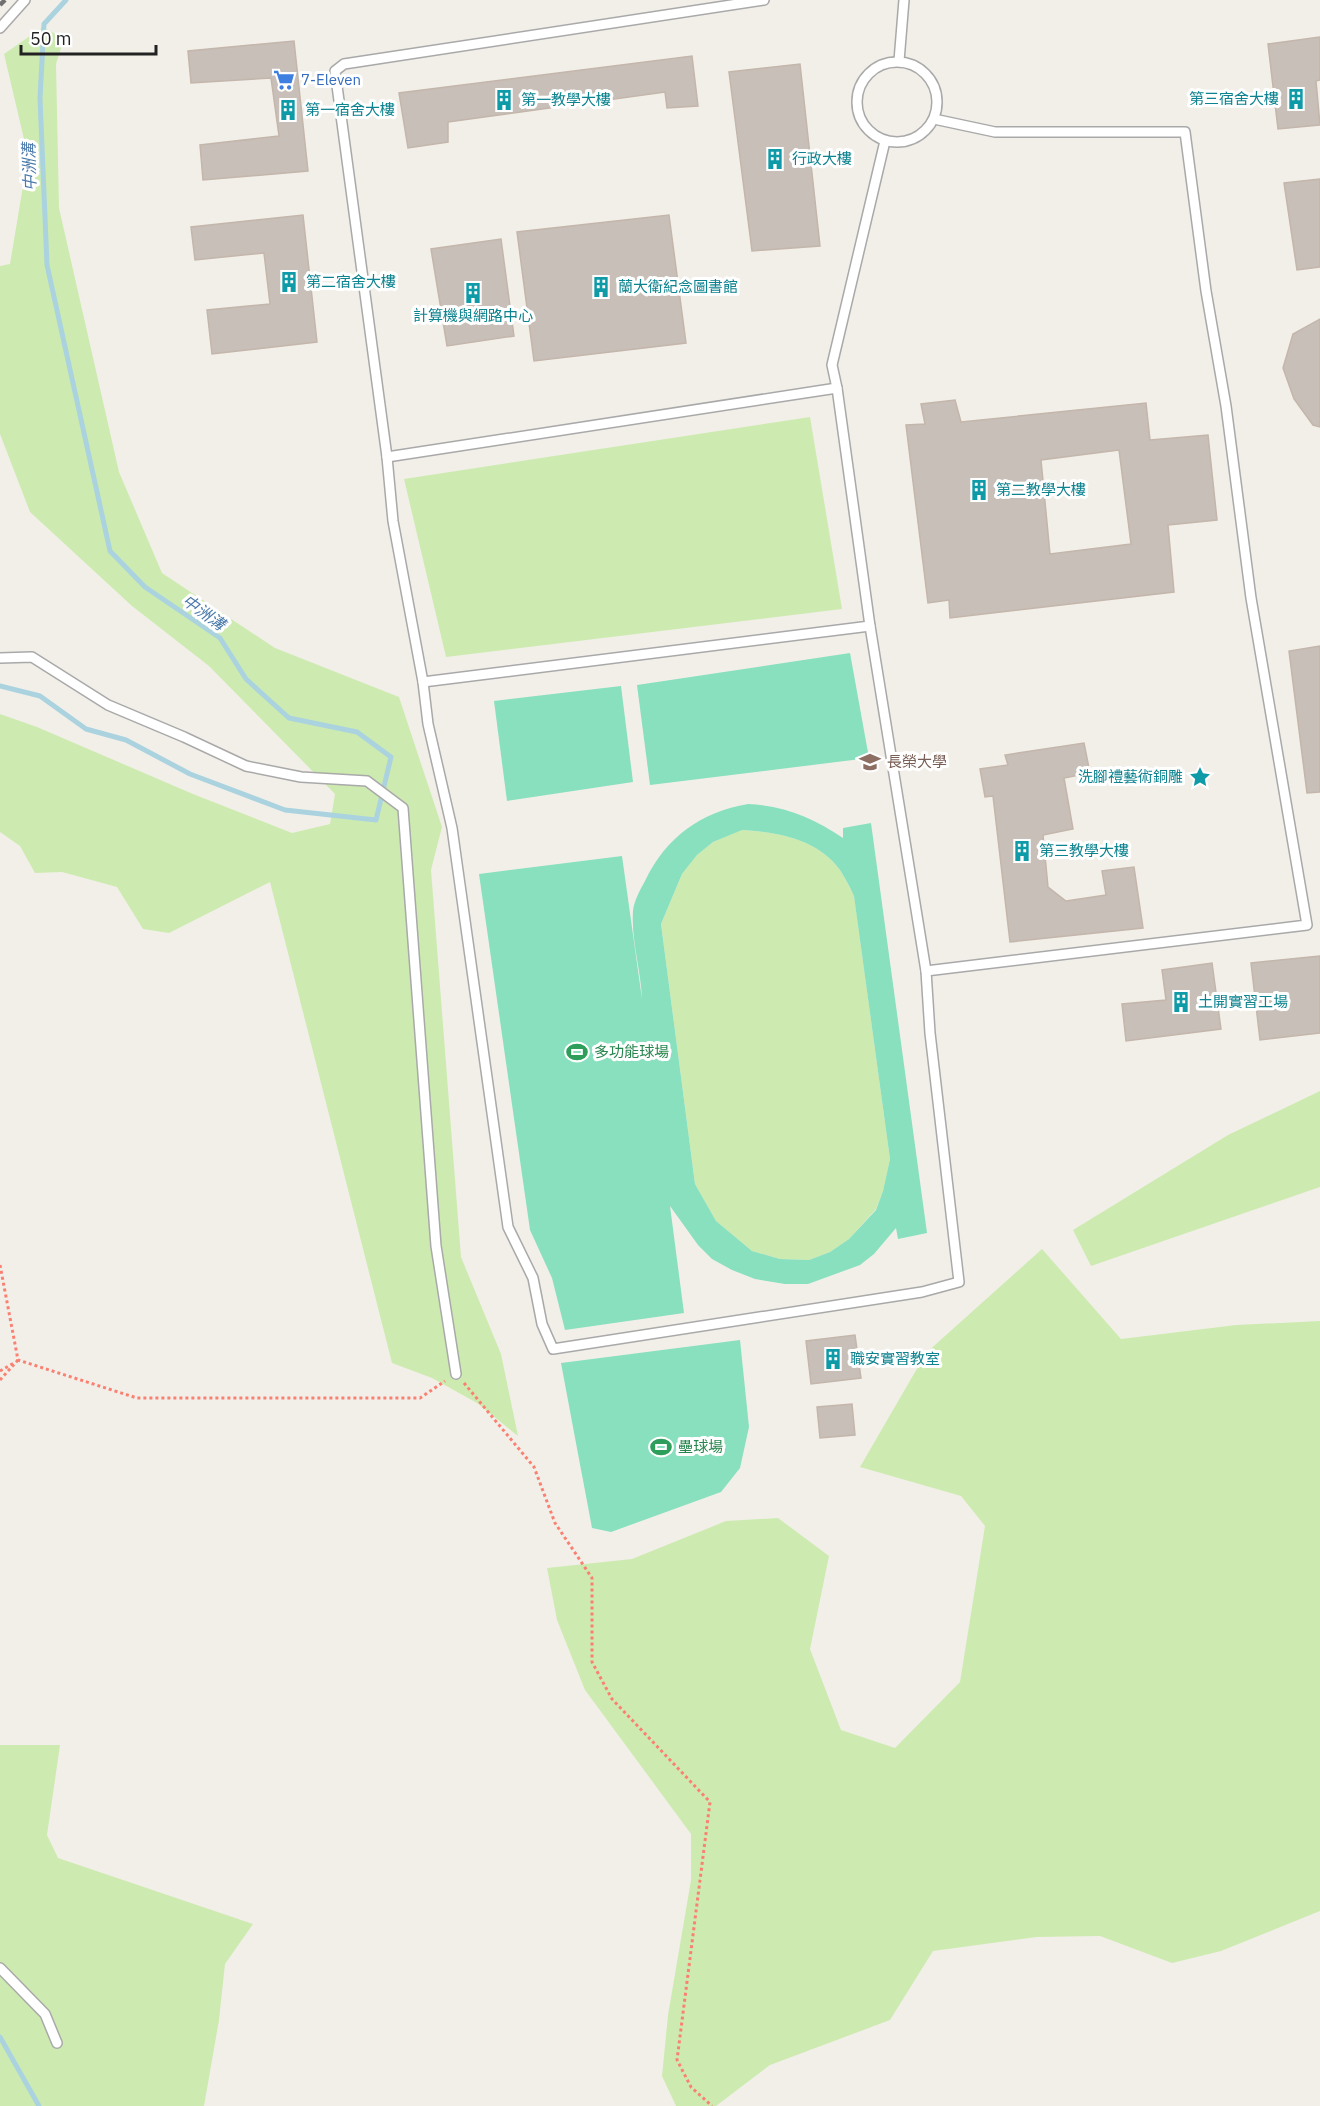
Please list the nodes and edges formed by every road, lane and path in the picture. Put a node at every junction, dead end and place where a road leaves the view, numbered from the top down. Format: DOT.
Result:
graph roads {
  1 [pos="25,0"];
  2 [pos="764,0"];
  3 [pos="904,0"];
  4 [pos="0,28"];
  5 [pos="899,61"];
  6 [pos="934,119"];
  7 [pos="885,141"];
  8 [pos="837,388"];
  9 [pos="387,457"];
  10 [pos="870,626"];
  11 [pos="0,658"];
  12 [pos="423,682"];
  13 [pos="926,970"];
  14 [pos="0,1265"];
  15 [pos="18,1360"];
  16 [pos="0,1371"];
  17 [pos="456,1374"];
  18 [pos="0,1380"];
  19 [pos="0,1968"];
  20 [pos="57,2043"];
  21 [pos="712,2106"];
  1 -- 4 [label="lane"];
  2 -- 9 [label="lane"];
  3 -- 5 [label="lane"];
  5 -- 6 [label="lane"];
  5 -- 7 [label="lane"];
  6 -- 7 [label="lane"];
  6 -- 13 [label="lane"];
  7 -- 8 [label="lane"];
  8 -- 9 [label="lane"];
  8 -- 10 [label="lane"];
  9 -- 12 [label="lane"];
  10 -- 12 [label="lane"];
  10 -- 13 [label="lane"];
  11 -- 17 [label="lane"];
  12 -- 13 [label="lane"];
  14 -- 15 [label="path"];
  15 -- 16 [label="path"];
  15 -- 17 [label="path"];
  15 -- 18 [label="path"];
  17 -- 21 [label="path"];
  19 -- 20 [label="lane"];
}
